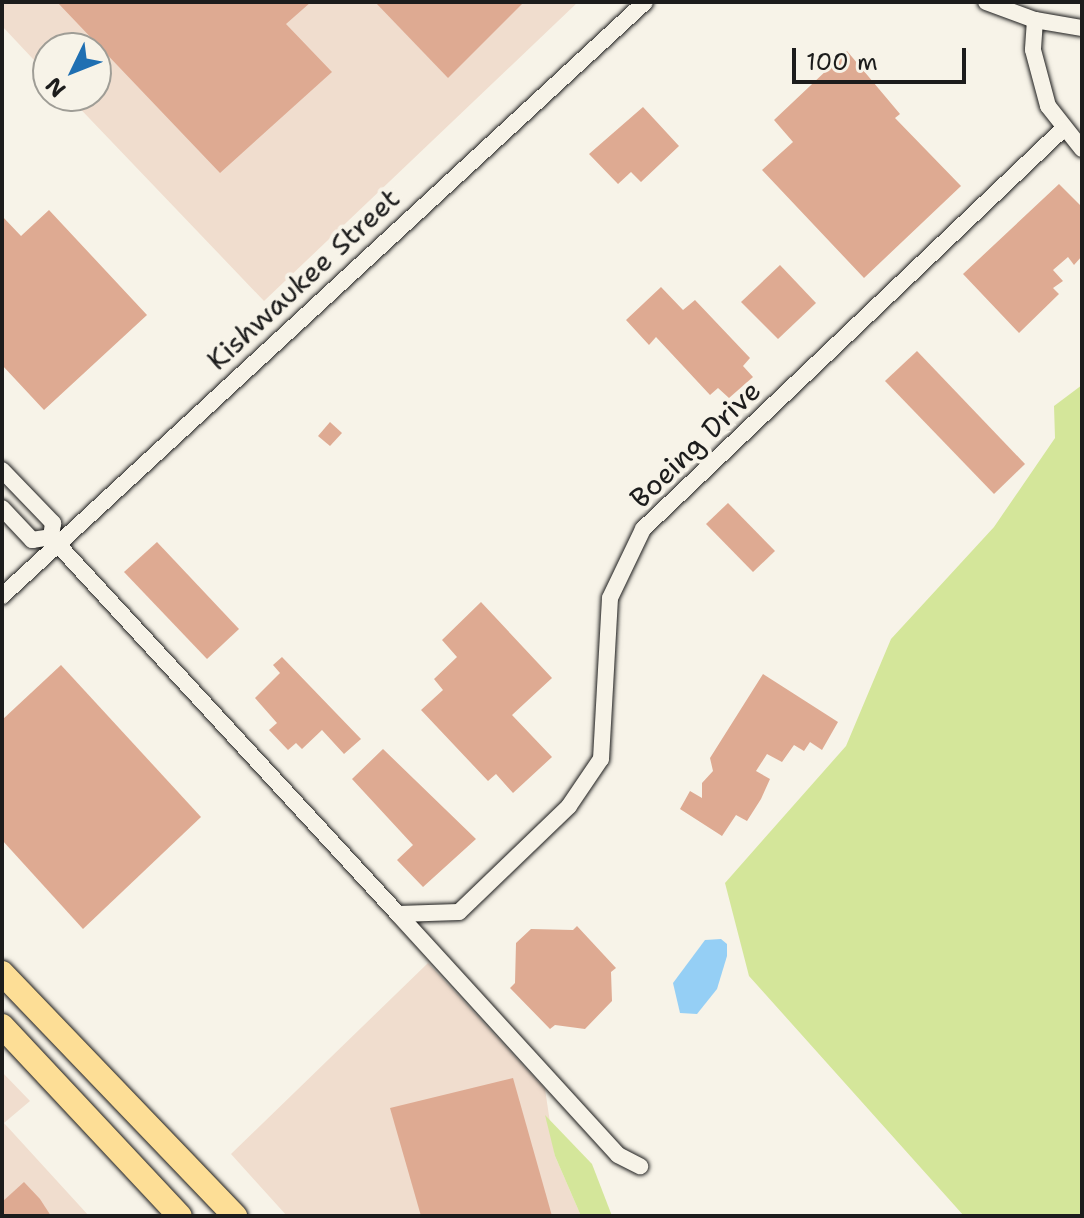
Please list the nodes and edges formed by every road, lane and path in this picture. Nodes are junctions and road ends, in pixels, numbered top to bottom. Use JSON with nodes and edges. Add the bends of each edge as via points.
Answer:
{"nodes":[{"id":1,"x":644,"y":2,"type":"edge"},
{"id":2,"x":986,"y":2,"type":"edge"},
{"id":3,"x":1035,"y":20,"type":"junction"},
{"id":4,"x":1082,"y":28,"type":"edge"},
{"id":5,"x":1063,"y":129,"type":"junction"},
{"id":6,"x":1082,"y":149,"type":"edge"},
{"id":7,"x":2,"y":470,"type":"edge"},
{"id":8,"x":2,"y":508,"type":"edge"},
{"id":9,"x":54,"y":540,"type":"junction"},
{"id":10,"x":2,"y":596,"type":"edge"},
{"id":11,"x":398,"y":914,"type":"junction"},
{"id":12,"x":2,"y":973,"type":"edge"},
{"id":13,"x":2,"y":1026,"type":"edge"},
{"id":14,"x":640,"y":1166,"type":"dead end"},
{"id":15,"x":180,"y":1216,"type":"edge"},
{"id":16,"x":235,"y":1216,"type":"edge"}],
"edges":[{"from":1,"to":9,"type":"street","name":"Kishwaukee Street"},
{"from":2,"to":3,"type":"street"},
{"from":3,"to":4,"type":"street"},
{"from":3,"to":5,"type":"street","via":[[1033,50],[1048,106]]},
{"from":5,"to":6,"type":"street"},
{"from":5,"to":11,"type":"street","name":"Boeing Drive","via":[[643,529],[610,598],[601,759],[569,806],[459,912]]},
{"from":7,"to":9,"type":"street","via":[[53,523]]},
{"from":8,"to":9,"type":"street","via":[[32,540]]},
{"from":9,"to":10,"type":"street","name":"Kishwaukee Street"},
{"from":9,"to":11,"type":"street"},
{"from":11,"to":14,"type":"street","via":[[618,1155]]},
{"from":12,"to":16,"type":"highway"},
{"from":13,"to":15,"type":"highway"}]}
